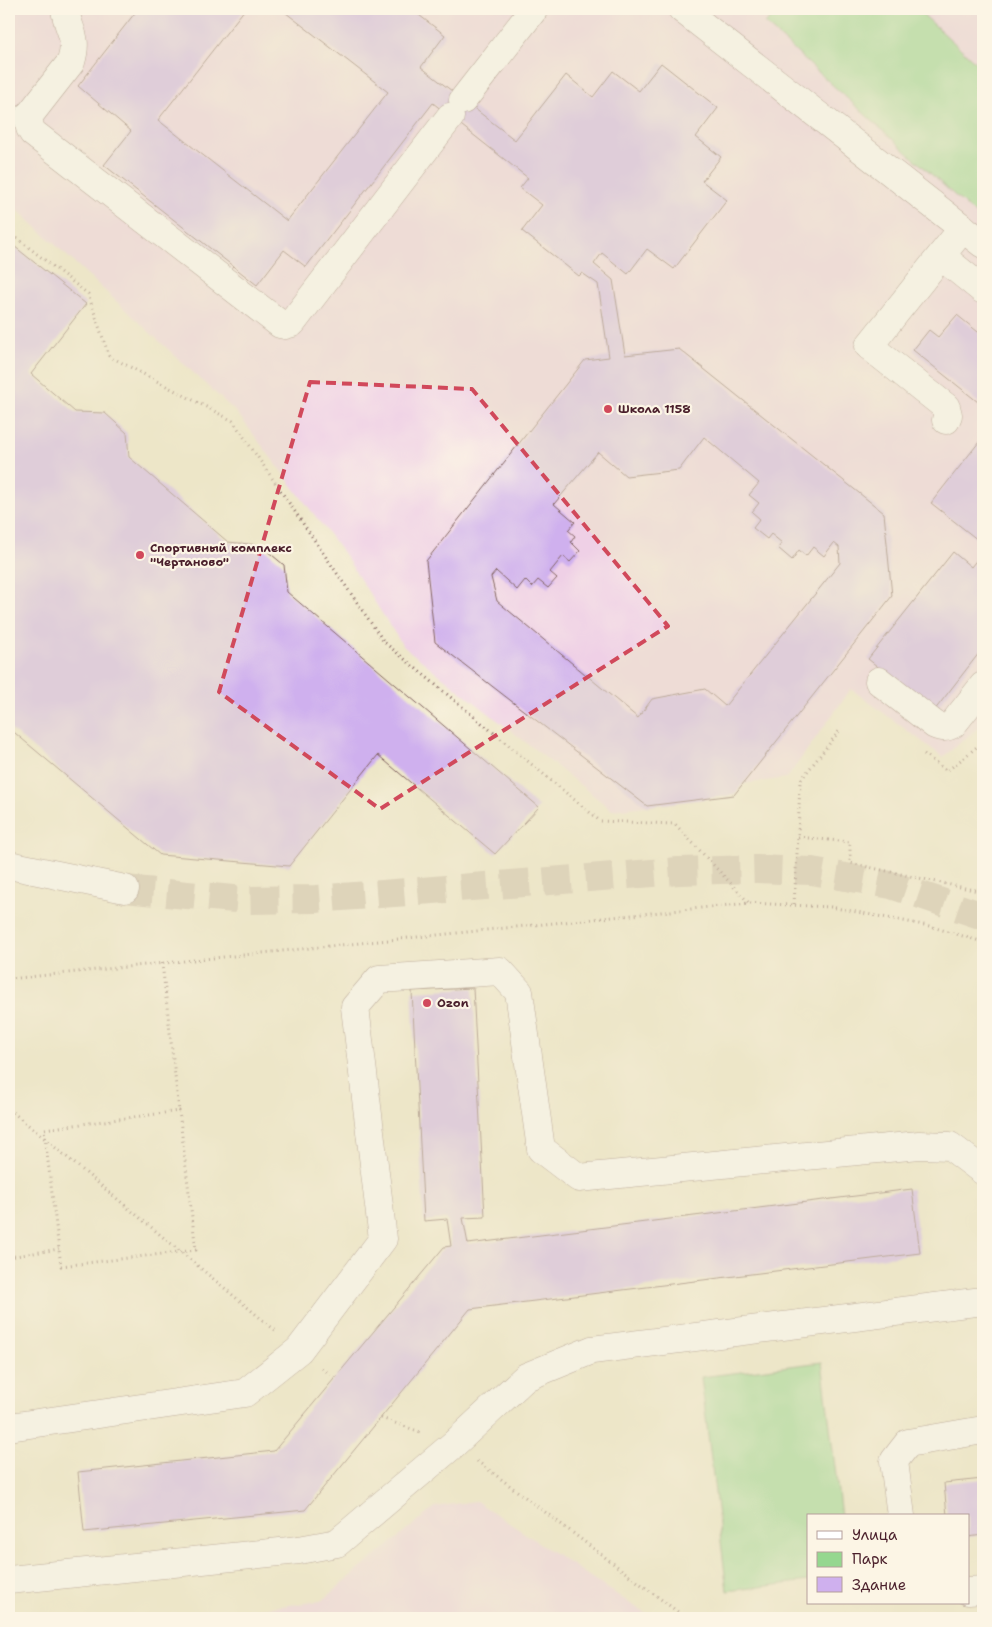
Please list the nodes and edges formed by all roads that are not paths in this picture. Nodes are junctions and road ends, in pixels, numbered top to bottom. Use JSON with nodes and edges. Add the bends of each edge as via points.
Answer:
{"nodes":[{"id":1,"x":66,"y":9,"type":"edge"},
{"id":2,"x":534,"y":9,"type":"edge"},
{"id":3,"x":682,"y":9,"type":"edge"},
{"id":4,"x":973,"y":236,"type":"edge"},
{"id":5,"x":941,"y":256,"type":"junction"},
{"id":6,"x":983,"y":290,"type":"edge"},
{"id":7,"x":946,"y":420,"type":"dead end"},
{"id":8,"x":879,"y":681,"type":"dead end"},
{"id":9,"x":983,"y":686,"type":"edge"},
{"id":10,"x":9,"y":865,"type":"edge"},
{"id":11,"x":125,"y":889,"type":"tunnel mouth"},
{"id":12,"x":983,"y":1171,"type":"edge"},
{"id":13,"x":983,"y":1302,"type":"edge"},
{"id":14,"x":9,"y":1427,"type":"edge"},
{"id":15,"x":983,"y":1430,"type":"edge"},
{"id":16,"x":901,"y":1514,"type":"edge"},
{"id":17,"x":9,"y":1580,"type":"edge"},
{"id":18,"x":983,"y":1590,"type":"edge"},
{"id":19,"x":970,"y":1591,"type":"edge"}],
"edges":[{"from":1,"to":2,"type":"street","via":[[75,40],[71,62],[28,117],[30,128],[285,325],[292,323]]},
{"from":3,"to":4,"type":"street"},
{"from":4,"to":5,"type":"street"},
{"from":5,"to":6,"type":"street"},
{"from":5,"to":7,"type":"street","via":[[869,346],[946,407]]},
{"from":8,"to":9,"type":"street","via":[[941,728],[953,724]]},
{"from":10,"to":11,"type":"street"},
{"from":12,"to":14,"type":"street","via":[[950,1146],[919,1145],[579,1178],[541,1149],[519,992],[500,971],[379,979],[355,1007],[383,1239],[299,1350],[245,1393]]},
{"from":13,"to":17,"type":"street","via":[[592,1350],[526,1377],[454,1444],[337,1542],[299,1550]]},
{"from":15,"to":16,"type":"street","via":[[908,1443],[894,1461]]},
{"from":18,"to":19,"type":"street"}]}
